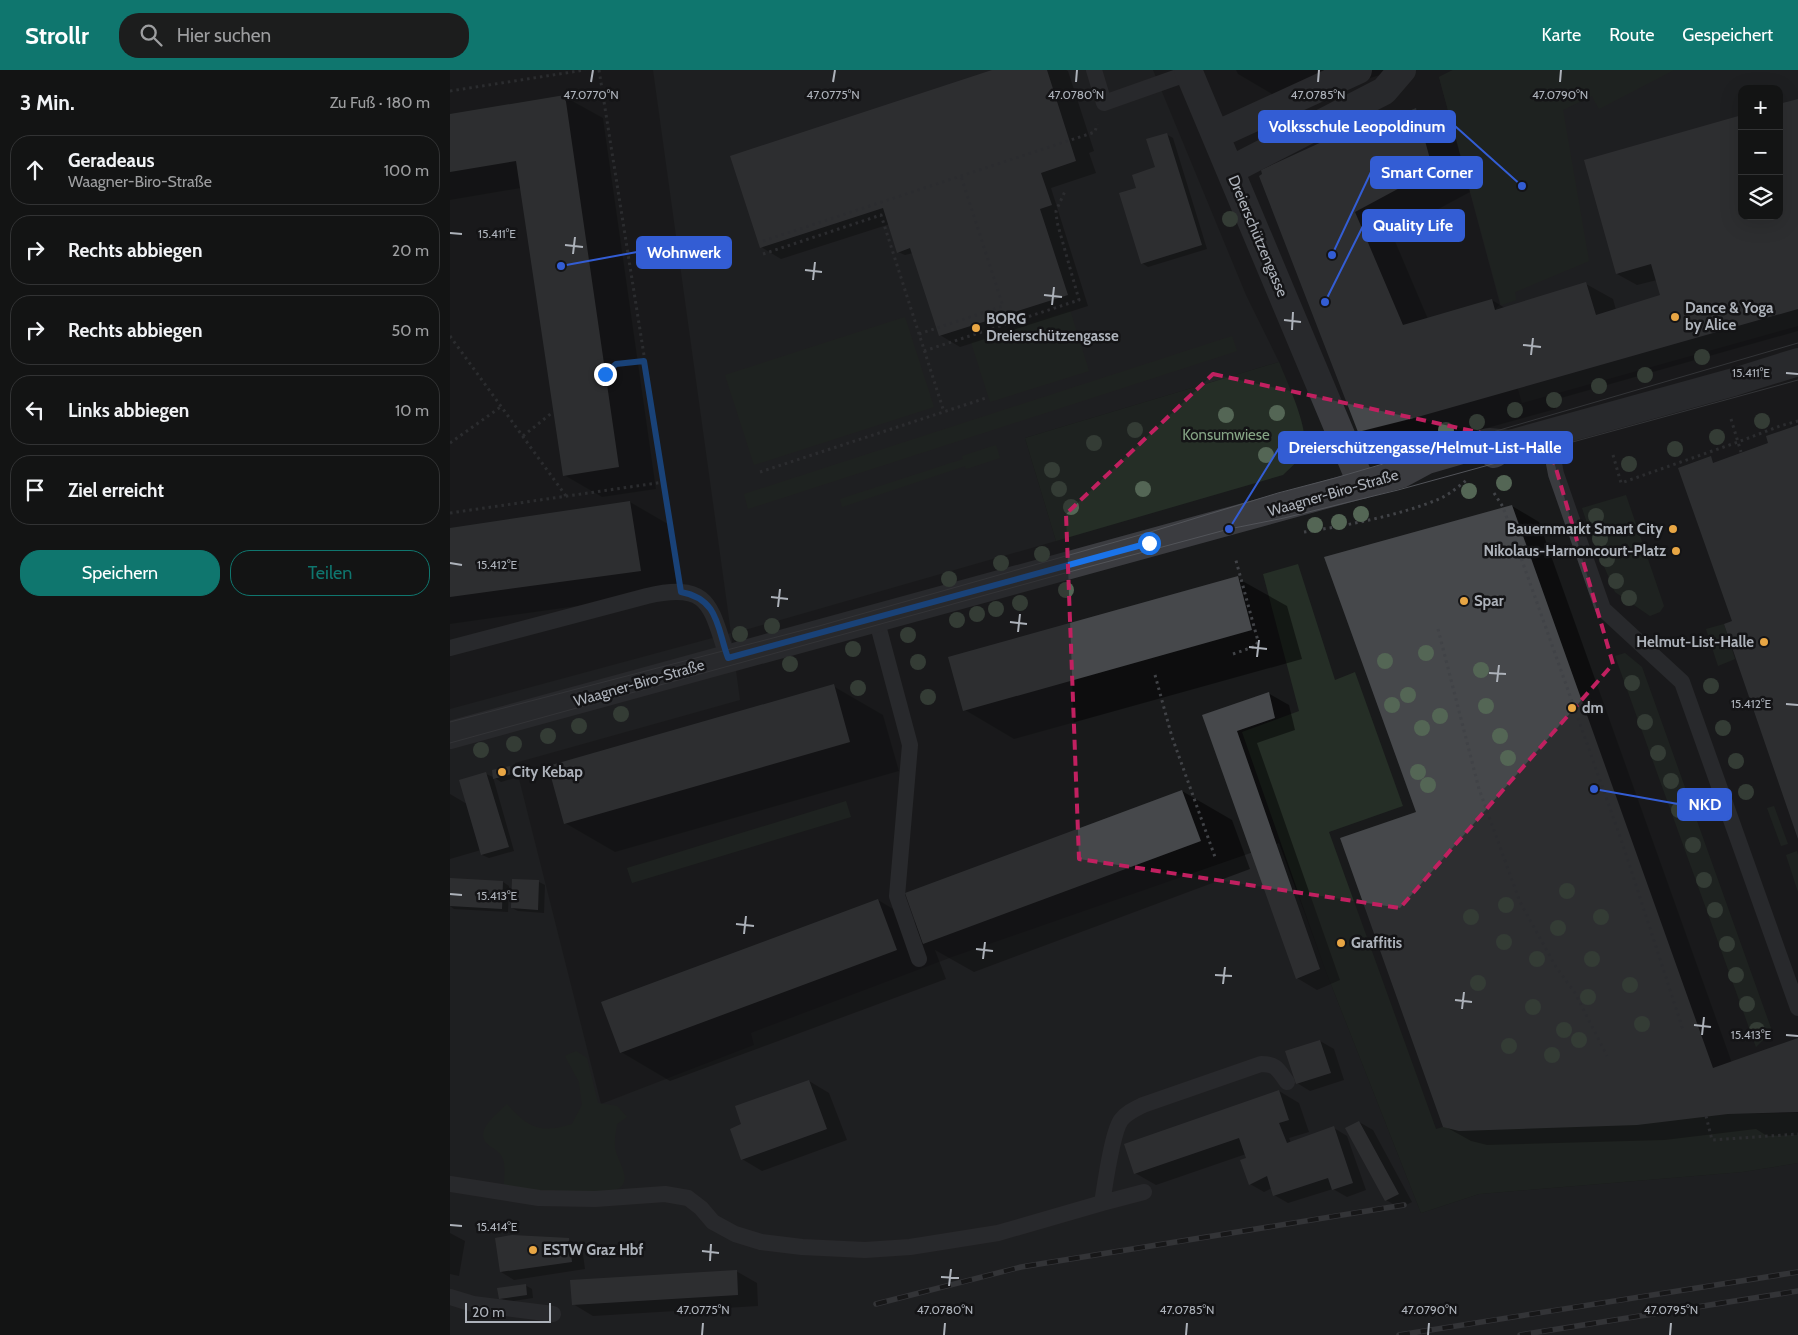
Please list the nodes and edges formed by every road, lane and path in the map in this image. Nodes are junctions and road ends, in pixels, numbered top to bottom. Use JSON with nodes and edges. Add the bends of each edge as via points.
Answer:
{"nodes":[{"id":1,"x":585,"y":70,"type":"edge"},
{"id":2,"x":599,"y":70,"type":"edge"},
{"id":3,"x":1094,"y":70,"type":"edge"},
{"id":4,"x":1358,"y":70,"type":"edge"},
{"id":5,"x":1402,"y":70,"type":"edge"},
{"id":6,"x":1188,"y":71,"type":"edge"},
{"id":7,"x":450,"y":91,"type":"edge"},
{"id":8,"x":1104,"y":103,"type":"junction"},
{"id":9,"x":1216,"y":135,"type":"junction"},
{"id":10,"x":1231,"y":170,"type":"junction"},
{"id":11,"x":961,"y":176,"type":"junction"},
{"id":12,"x":1066,"y":189,"type":"dead end"},
{"id":13,"x":763,"y":241,"type":"dead end"},
{"id":14,"x":763,"y":254,"type":"dead end"},
{"id":15,"x":919,"y":334,"type":"junction"},
{"id":16,"x":450,"y":336,"type":"edge"},
{"id":17,"x":924,"y":350,"type":"junction"},
{"id":18,"x":644,"y":361,"type":"junction"},
{"id":19,"x":1798,"y":362,"type":"edge"},
{"id":20,"x":605,"y":374,"type":"dead end"},
{"id":21,"x":986,"y":398,"type":"dead end"},
{"id":22,"x":502,"y":406,"type":"junction"},
{"id":23,"x":553,"y":412,"type":"dead end"},
{"id":24,"x":944,"y":412,"type":"junction"},
{"id":25,"x":1731,"y":419,"type":"dead end"},
{"id":26,"x":1798,"y":421,"type":"edge"},
{"id":27,"x":1547,"y":433,"type":"junction"},
{"id":28,"x":523,"y":436,"type":"junction"},
{"id":29,"x":1738,"y":442,"type":"junction"},
{"id":30,"x":450,"y":444,"type":"edge"},
{"id":31,"x":1741,"y":452,"type":"dead end"},
{"id":32,"x":1613,"y":455,"type":"dead end"},
{"id":33,"x":760,"y":472,"type":"dead end"},
{"id":34,"x":664,"y":482,"type":"junction"},
{"id":35,"x":1362,"y":485,"type":"junction"},
{"id":36,"x":1494,"y":493,"type":"dead end"},
{"id":37,"x":566,"y":496,"type":"junction"},
{"id":38,"x":450,"y":513,"type":"edge"},
{"id":39,"x":1235,"y":557,"type":"dead end"},
{"id":40,"x":681,"y":592,"type":"junction"},
{"id":41,"x":876,"y":618,"type":"junction"},
{"id":42,"x":1438,"y":629,"type":"dead end"},
{"id":43,"x":450,"y":648,"type":"edge"},
{"id":44,"x":1233,"y":654,"type":"dead end"},
{"id":45,"x":728,"y":658,"type":"junction"},
{"id":46,"x":1155,"y":675,"type":"dead end"},
{"id":47,"x":450,"y":735,"type":"edge"},
{"id":48,"x":1216,"y":856,"type":"dead end"},
{"id":49,"x":920,"y":959,"type":"dead end"},
{"id":50,"x":1798,"y":1008,"type":"edge"},
{"id":51,"x":1683,"y":1030,"type":"dead end"},
{"id":52,"x":1607,"y":1056,"type":"dead end"},
{"id":53,"x":1287,"y":1082,"type":"dead end"},
{"id":54,"x":1706,"y":1116,"type":"dead end"},
{"id":55,"x":1798,"y":1134,"type":"edge"},
{"id":56,"x":450,"y":1184,"type":"edge"},
{"id":57,"x":1144,"y":1192,"type":"dead end"},
{"id":58,"x":1102,"y":1204,"type":"junction"},
{"id":59,"x":450,"y":1297,"type":"edge"},
{"id":60,"x":553,"y":1314,"type":"dead end"}],
"edges":[{"from":1,"to":7,"type":"path"},
{"from":2,"to":18,"type":"path"},
{"from":3,"to":8,"type":"lane"},
{"from":4,"to":9,"type":"street"},
{"from":5,"to":10,"type":"street","via":[[1384,91]]},
{"from":6,"to":8,"type":"lane"},
{"from":6,"to":9,"type":"street","name":"Dreierschützengasse"},
{"from":8,"to":11,"type":"path","via":[[1094,132]]},
{"from":9,"to":10,"type":"street","name":"Dreierschützengasse"},
{"from":10,"to":35,"type":"street","name":"Dreierschützengasse"},
{"from":11,"to":13,"type":"path"},
{"from":11,"to":15,"type":"path","via":[[1003,306]]},
{"from":12,"to":17,"type":"path","via":[[1056,211],[1057,222],[1079,300]]},
{"from":14,"to":15,"type":"path","via":[[880,215]]},
{"from":15,"to":17,"type":"path"},
{"from":16,"to":22,"type":"path"},
{"from":17,"to":24,"type":"path"},
{"from":18,"to":20,"type":"path","via":[[616,364]]},
{"from":18,"to":34,"type":"path"},
{"from":19,"to":27,"type":"street","name":"Waagner-Biro-Straße"},
{"from":21,"to":24,"type":"path"},
{"from":22,"to":28,"type":"path"},
{"from":22,"to":30,"type":"path"},
{"from":23,"to":28,"type":"path"},
{"from":24,"to":33,"type":"path"},
{"from":25,"to":29,"type":"path"},
{"from":26,"to":29,"type":"path"},
{"from":27,"to":35,"type":"street","name":"Waagner-Biro-Straße","via":[[1510,444],[1489,442],[1427,460],[1406,472]]},
{"from":27,"to":50,"type":"lane","via":[[1556,474],[1603,609],[1682,682]]},
{"from":28,"to":37,"type":"path"},
{"from":29,"to":31,"type":"path"},
{"from":29,"to":32,"type":"path","via":[[1621,483]]},
{"from":34,"to":37,"type":"path"},
{"from":34,"to":40,"type":"path"},
{"from":35,"to":41,"type":"street","name":"Waagner-Biro-Straße"},
{"from":36,"to":51,"type":"path","via":[[1503,507],[1623,845]]},
{"from":37,"to":38,"type":"path"},
{"from":39,"to":44,"type":"path","via":[[1258,641],[1256,646]]},
{"from":40,"to":43,"type":"lane","via":[[647,596]]},
{"from":40,"to":45,"type":"lane","via":[[702,599],[711,609]]},
{"from":41,"to":45,"type":"street","name":"Waagner-Biro-Straße"},
{"from":41,"to":49,"type":"lane","via":[[910,745],[897,896]]},
{"from":42,"to":52,"type":"path","via":[[1479,789],[1520,902],[1556,967],[1575,992]]},
{"from":45,"to":47,"type":"street","name":"Waagner-Biro-Straße"},
{"from":46,"to":48,"type":"path","via":[[1172,737]]},
{"from":53,"to":58,"type":"lane","via":[[1277,1067],[1261,1064],[1130,1111],[1120,1120],[1115,1133]]},
{"from":54,"to":55,"type":"path","via":[[1712,1140]]},
{"from":56,"to":58,"type":"lane","via":[[548,1198],[594,1199],[665,1194],[688,1198],[713,1222],[735,1234],[761,1242],[865,1250],[910,1247],[998,1233]]},
{"from":57,"to":58,"type":"lane"},
{"from":59,"to":60,"type":"lane","via":[[473,1304]]}]}
